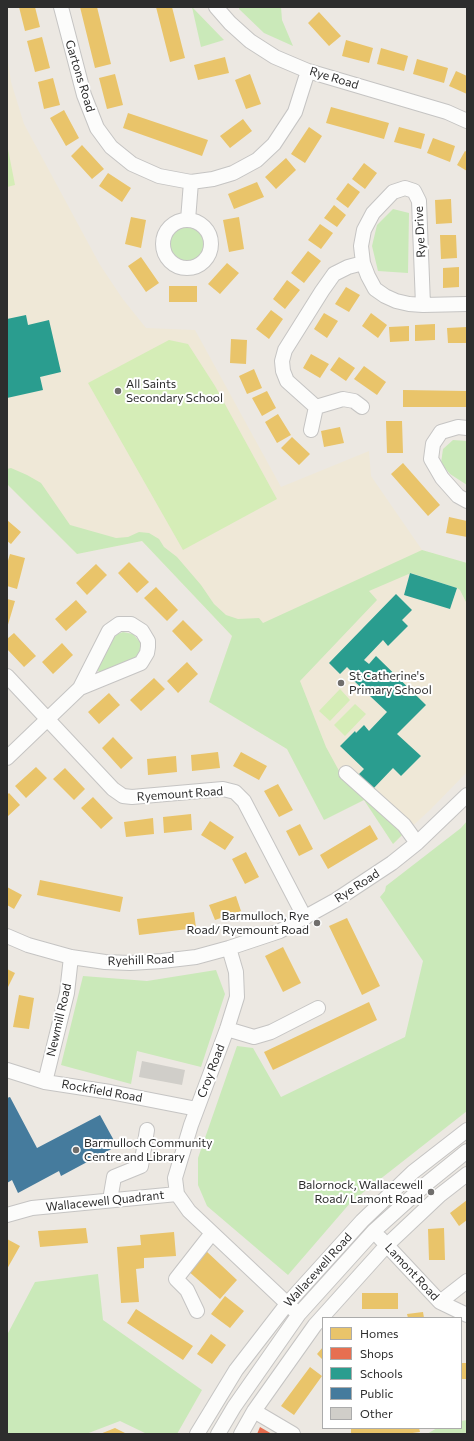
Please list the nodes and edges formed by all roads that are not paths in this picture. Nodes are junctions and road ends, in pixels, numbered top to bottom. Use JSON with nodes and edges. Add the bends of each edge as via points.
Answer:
{"nodes":[{"id":1,"x":61,"y":7,"type":"edge"},
{"id":2,"x":216,"y":7,"type":"edge"},
{"id":3,"x":308,"y":71,"type":"junction"},
{"id":4,"x":467,"y":121,"type":"edge"},
{"id":5,"x":190,"y":182,"type":"junction"},
{"id":6,"x":188,"y":220,"type":"dead end"},
{"id":7,"x":363,"y":263,"type":"junction"},
{"id":8,"x":467,"y":304,"type":"edge"},
{"id":9,"x":423,"y":305,"type":"junction"},
{"id":10,"x":316,"y":406,"type":"junction"},
{"id":11,"x":362,"y":407,"type":"dead end"},
{"id":12,"x":467,"y":428,"type":"edge"},
{"id":13,"x":311,"y":430,"type":"dead end"},
{"id":14,"x":467,"y":501,"type":"edge"},
{"id":15,"x":7,"y":676,"type":"edge"},
{"id":16,"x":80,"y":688,"type":"junction"},
{"id":17,"x":48,"y":719,"type":"junction"},
{"id":18,"x":7,"y":758,"type":"edge"},
{"id":19,"x":346,"y":773,"type":"dead end"},
{"id":20,"x":467,"y":795,"type":"edge"},
{"id":21,"x":417,"y":843,"type":"junction"},
{"id":22,"x":305,"y":918,"type":"junction"},
{"id":23,"x":7,"y":936,"type":"edge"},
{"id":24,"x":229,"y":948,"type":"junction"},
{"id":25,"x":71,"y":957,"type":"junction"},
{"id":26,"x":318,"y":1008,"type":"dead end"},
{"id":27,"x":227,"y":1029,"type":"junction"},
{"id":28,"x":7,"y":1070,"type":"edge"},
{"id":29,"x":45,"y":1082,"type":"junction"},
{"id":30,"x":197,"y":1109,"type":"junction"},
{"id":31,"x":147,"y":1130,"type":"dead end"},
{"id":32,"x":467,"y":1130,"type":"edge"},
{"id":33,"x":467,"y":1151,"type":"edge"},
{"id":34,"x":467,"y":1174,"type":"edge"},
{"id":35,"x":176,"y":1194,"type":"junction"},
{"id":36,"x":110,"y":1200,"type":"junction"},
{"id":37,"x":7,"y":1215,"type":"edge"},
{"id":38,"x":362,"y":1221,"type":"junction"},
{"id":39,"x":374,"y":1231,"type":"junction"},
{"id":40,"x":212,"y":1233,"type":"junction"},
{"id":41,"x":387,"y":1244,"type":"junction"},
{"id":42,"x":467,"y":1281,"type":"edge"},
{"id":43,"x":440,"y":1302,"type":"junction"},
{"id":44,"x":287,"y":1304,"type":"junction"},
{"id":45,"x":197,"y":1311,"type":"dead end"},
{"id":46,"x":299,"y":1314,"type":"junction"},
{"id":47,"x":467,"y":1315,"type":"edge"},
{"id":48,"x":322,"y":1317,"type":"edge"},
{"id":49,"x":322,"y":1317,"type":"edge"},
{"id":50,"x":254,"y":1411,"type":"junction"},
{"id":51,"x":197,"y":1434,"type":"edge"},
{"id":52,"x":218,"y":1434,"type":"edge"},
{"id":53,"x":241,"y":1434,"type":"edge"},
{"id":54,"x":293,"y":1434,"type":"edge"}],
"edges":[{"from":1,"to":5,"type":"street","name":"Gartons Road","via":[[84,95],[97,128],[112,147],[132,164],[159,176]]},
{"from":2,"to":3,"type":"street","name":"Rye Road","via":[[250,41],[275,57]]},
{"from":3,"to":4,"type":"street","name":"Rye Road","via":[[448,112]]},
{"from":3,"to":5,"type":"street","name":"Gartons Road","via":[[295,112],[274,144],[257,160],[233,173]]},
{"from":5,"to":6,"type":"street"},
{"from":7,"to":9,"type":"street","name":"Rye Drive","via":[[375,289],[385,296],[409,304]]},
{"from":7,"to":9,"type":"street","name":"Rye Drive","via":[[361,246],[364,230],[373,213],[393,192],[405,188],[414,191],[419,201]]},
{"from":7,"to":10,"type":"street","via":[[334,274],[285,350],[282,361],[287,381]]},
{"from":8,"to":9,"type":"street","name":"Rye Drive"},
{"from":10,"to":11,"type":"street","via":[[342,399],[354,401]]},
{"from":10,"to":13,"type":"street"},
{"from":12,"to":14,"type":"street","via":[[458,427],[441,432],[433,444],[431,459],[442,478],[458,496]]},
{"from":15,"to":17,"type":"street","name":"Ryemount Road"},
{"from":16,"to":16,"type":"street","via":[[140,663],[148,647],[142,630],[131,624],[120,624],[109,631]]},
{"from":16,"to":17,"type":"street"},
{"from":17,"to":18,"type":"street"},
{"from":17,"to":22,"type":"street","name":"Ryemount Road","via":[[113,789],[123,796],[222,789],[236,792],[244,801]]},
{"from":19,"to":21,"type":"street","via":[[404,825]]},
{"from":20,"to":21,"type":"street","name":"Rye Road"},
{"from":21,"to":22,"type":"street","name":"Rye Road","via":[[367,880]]},
{"from":22,"to":24,"type":"street","name":"Rye Road","via":[[280,931]]},
{"from":23,"to":25,"type":"street","name":"Ryehill Road","via":[[28,945]]},
{"from":24,"to":25,"type":"street","name":"Ryehill Road","via":[[196,957],[130,963]]},
{"from":24,"to":27,"type":"street","name":"Croy Road","via":[[236,972],[237,997]]},
{"from":25,"to":29,"type":"street","name":"Newmill Road","via":[[67,993]]},
{"from":26,"to":27,"type":"street","via":[[271,1032],[254,1037]]},
{"from":27,"to":30,"type":"street","name":"Croy Road"},
{"from":28,"to":29,"type":"street","name":"Rockfield Road"},
{"from":29,"to":30,"type":"street","name":"Rockfield Road"},
{"from":30,"to":35,"type":"street","name":"Croy Road","via":[[175,1178]]},
{"from":31,"to":36,"type":"street","via":[[141,1166],[114,1177]]},
{"from":32,"to":38,"type":"street","name":"Wallacewell Road","via":[[413,1172]]},
{"from":33,"to":39,"type":"street","name":"Wallacewell Road"},
{"from":34,"to":41,"type":"street"},
{"from":35,"to":36,"type":"street","name":"Wallacewell Quadrant"},
{"from":35,"to":40,"type":"street","name":"Wallacewell Quadrant"},
{"from":36,"to":37,"type":"street","name":"Wallacewell Quadrant","via":[[32,1208]]},
{"from":38,"to":39,"type":"street","name":"Lamont Road"},
{"from":38,"to":44,"type":"street","name":"Wallacewell Road"},
{"from":39,"to":41,"type":"street","name":"Lamont Road"},
{"from":39,"to":46,"type":"street","name":"Wallacewell Road"},
{"from":40,"to":44,"type":"street","name":"Wallacewell Quadrant"},
{"from":40,"to":45,"type":"street","via":[[170,1280],[187,1290]]},
{"from":41,"to":43,"type":"street","name":"Lamont Road"},
{"from":41,"to":49,"type":"street"},
{"from":42,"to":43,"type":"street"},
{"from":43,"to":47,"type":"street","name":"Lamont Road"},
{"from":44,"to":46,"type":"street","name":"Wallacewell Quadrant"},
{"from":44,"to":51,"type":"street","name":"Wallacewell Road","via":[[236,1370]]},
{"from":46,"to":52,"type":"street","name":"Wallacewell Road"},
{"from":48,"to":50,"type":"street"},
{"from":50,"to":53,"type":"street"},
{"from":50,"to":54,"type":"street"}]}
